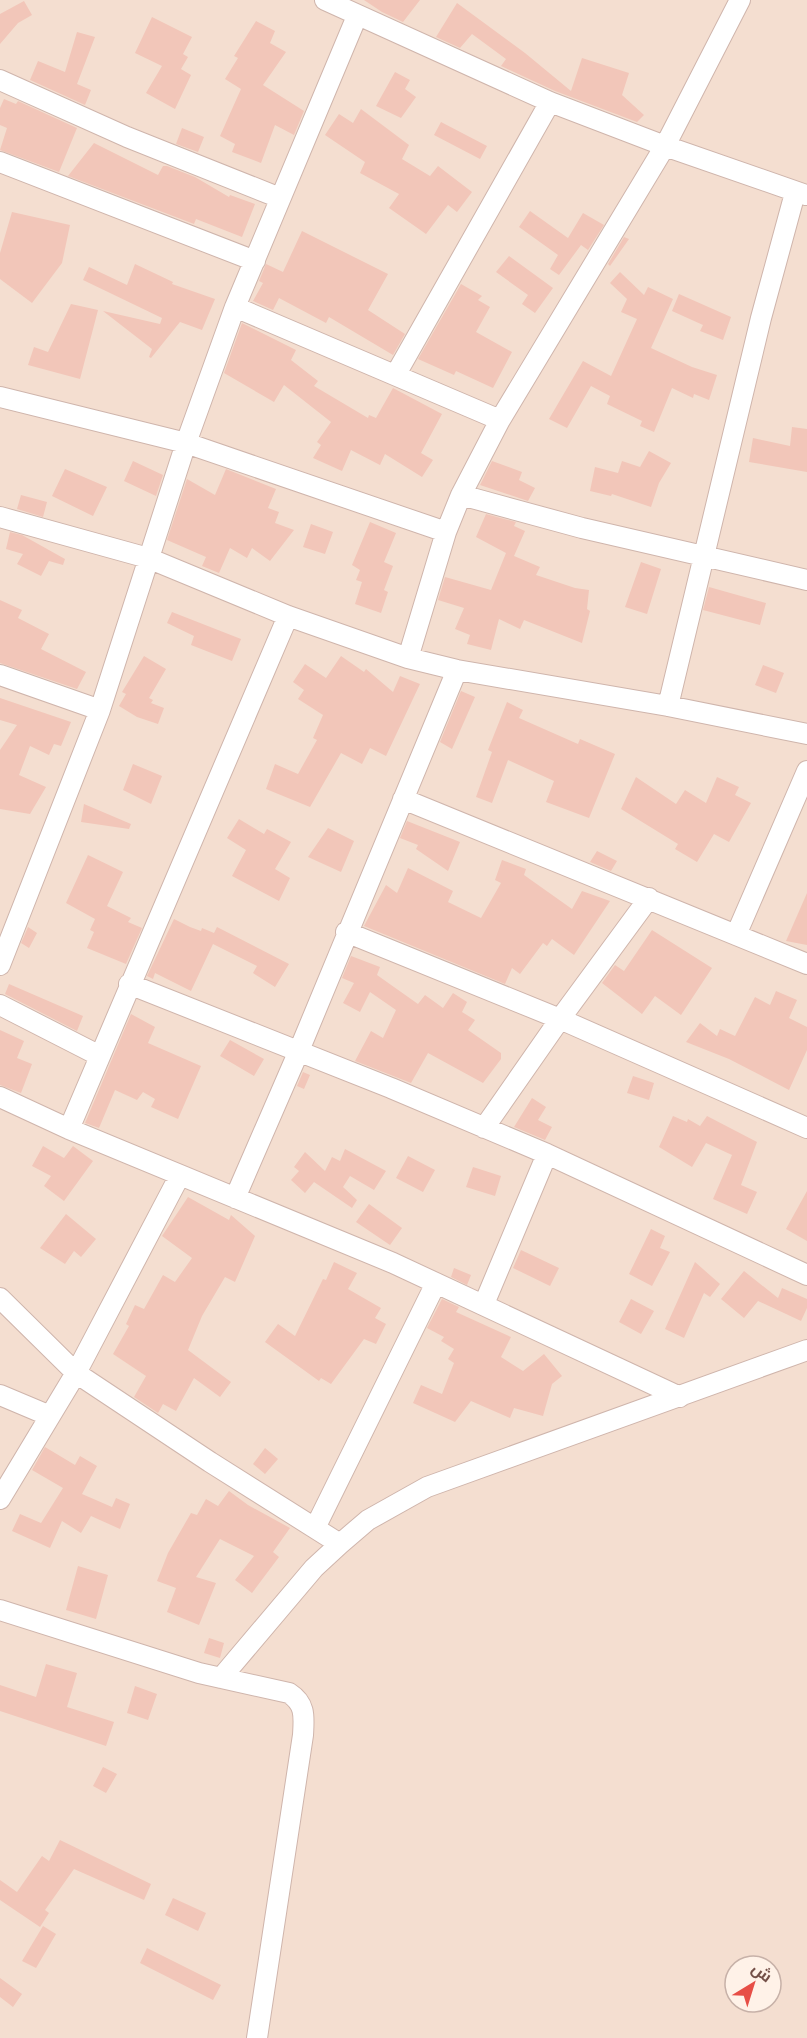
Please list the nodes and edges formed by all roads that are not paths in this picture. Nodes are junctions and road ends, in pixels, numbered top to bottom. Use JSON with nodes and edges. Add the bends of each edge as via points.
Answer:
{"nodes":[{"id":1,"x":325,"y":0,"type":"edge"},
{"id":2,"x":740,"y":0,"type":"edge"},
{"id":3,"x":357,"y":16,"type":"junction"},
{"id":4,"x":0,"y":80,"type":"edge"},
{"id":5,"x":550,"y":102,"type":"junction"},
{"id":6,"x":665,"y":146,"type":"junction"},
{"id":7,"x":0,"y":162,"type":"edge"},
{"id":8,"x":801,"y":194,"type":"edge"},
{"id":9,"x":280,"y":198,"type":"junction"},
{"id":10,"x":255,"y":261,"type":"junction"},
{"id":11,"x":236,"y":307,"type":"junction"},
{"id":12,"x":396,"y":374,"type":"junction"},
{"id":13,"x":0,"y":396,"type":"edge"},
{"id":14,"x":500,"y":420,"type":"junction"},
{"id":15,"x":186,"y":443,"type":"junction"},
{"id":16,"x":461,"y":495,"type":"junction"},
{"id":17,"x":0,"y":517,"type":"edge"},
{"id":18,"x":446,"y":532,"type":"junction"},
{"id":19,"x":703,"y":555,"type":"junction"},
{"id":20,"x":148,"y":558,"type":"junction"},
{"id":21,"x":807,"y":580,"type":"edge"},
{"id":22,"x":288,"y":616,"type":"junction"},
{"id":23,"x":408,"y":658,"type":"junction"},
{"id":24,"x":457,"y":670,"type":"junction"},
{"id":25,"x":0,"y":675,"type":"edge"},
{"id":26,"x":668,"y":706,"type":"junction"},
{"id":27,"x":100,"y":710,"type":"junction"},
{"id":28,"x":807,"y":734,"type":"edge"},
{"id":29,"x":807,"y":771,"type":"edge"},
{"id":30,"x":404,"y":799,"type":"junction"},
{"id":31,"x":649,"y":898,"type":"junction"},
{"id":32,"x":346,"y":932,"type":"junction"},
{"id":33,"x":736,"y":935,"type":"junction"},
{"id":34,"x":807,"y":964,"type":"edge"},
{"id":35,"x":0,"y":965,"type":"edge"},
{"id":36,"x":129,"y":984,"type":"junction"},
{"id":37,"x":0,"y":1005,"type":"edge"},
{"id":38,"x":560,"y":1019,"type":"junction"},
{"id":39,"x":298,"y":1053,"type":"junction"},
{"id":40,"x":100,"y":1056,"type":"junction"},
{"id":41,"x":0,"y":1097,"type":"edge"},
{"id":42,"x":484,"y":1128,"type":"junction"},
{"id":43,"x":807,"y":1128,"type":"edge"},
{"id":44,"x":69,"y":1130,"type":"junction"},
{"id":45,"x":547,"y":1154,"type":"junction"},
{"id":46,"x":180,"y":1175,"type":"junction"},
{"id":47,"x":235,"y":1198,"type":"junction"},
{"id":48,"x":807,"y":1275,"type":"edge"},
{"id":49,"x":436,"y":1282,"type":"junction"},
{"id":50,"x":0,"y":1298,"type":"edge"},
{"id":51,"x":484,"y":1304,"type":"junction"},
{"id":52,"x":807,"y":1350,"type":"edge"},
{"id":53,"x":76,"y":1373,"type":"junction"},
{"id":54,"x":0,"y":1395,"type":"edge"},
{"id":55,"x":680,"y":1397,"type":"junction"},
{"id":56,"x":50,"y":1416,"type":"junction"},
{"id":57,"x":0,"y":1499,"type":"edge"},
{"id":58,"x":315,"y":1528,"type":"junction"},
{"id":59,"x":340,"y":1544,"type":"junction"},
{"id":60,"x":0,"y":1610,"type":"edge"},
{"id":61,"x":221,"y":1678,"type":"junction"},
{"id":62,"x":257,"y":2038,"type":"edge"}],
"edges":[{"from":1,"to":3,"type":"street"},
{"from":2,"to":6,"type":"street"},
{"from":3,"to":5,"type":"street"},
{"from":3,"to":9,"type":"street"},
{"from":4,"to":9,"type":"street"},
{"from":5,"to":6,"type":"street"},
{"from":5,"to":12,"type":"street"},
{"from":6,"to":8,"type":"street"},
{"from":6,"to":14,"type":"street"},
{"from":7,"to":10,"type":"street"},
{"from":8,"to":19,"type":"street","via":[[761,318]]},
{"from":9,"to":10,"type":"street"},
{"from":10,"to":11,"type":"street"},
{"from":11,"to":12,"type":"street"},
{"from":11,"to":15,"type":"street"},
{"from":12,"to":14,"type":"street"},
{"from":13,"to":15,"type":"street"},
{"from":14,"to":16,"type":"street"},
{"from":15,"to":18,"type":"street"},
{"from":15,"to":20,"type":"street"},
{"from":16,"to":18,"type":"street"},
{"from":16,"to":19,"type":"street"},
{"from":17,"to":20,"type":"street"},
{"from":18,"to":23,"type":"street"},
{"from":19,"to":21,"type":"street"},
{"from":19,"to":26,"type":"street"},
{"from":20,"to":22,"type":"street"},
{"from":20,"to":27,"type":"street"},
{"from":22,"to":23,"type":"street"},
{"from":22,"to":36,"type":"street"},
{"from":23,"to":24,"type":"street"},
{"from":24,"to":26,"type":"street"},
{"from":24,"to":30,"type":"street"},
{"from":25,"to":27,"type":"street"},
{"from":26,"to":28,"type":"street"},
{"from":27,"to":35,"type":"street"},
{"from":29,"to":33,"type":"street"},
{"from":30,"to":31,"type":"street"},
{"from":30,"to":32,"type":"street"},
{"from":31,"to":33,"type":"street"},
{"from":31,"to":38,"type":"street"},
{"from":32,"to":38,"type":"street"},
{"from":32,"to":39,"type":"street"},
{"from":33,"to":34,"type":"street"},
{"from":36,"to":39,"type":"street"},
{"from":36,"to":40,"type":"street"},
{"from":37,"to":40,"type":"street"},
{"from":38,"to":42,"type":"street"},
{"from":38,"to":43,"type":"street"},
{"from":39,"to":42,"type":"street"},
{"from":39,"to":47,"type":"street"},
{"from":40,"to":44,"type":"street"},
{"from":41,"to":44,"type":"street"},
{"from":42,"to":45,"type":"street"},
{"from":44,"to":46,"type":"street"},
{"from":45,"to":48,"type":"street"},
{"from":45,"to":51,"type":"street"},
{"from":46,"to":47,"type":"street"},
{"from":46,"to":53,"type":"street"},
{"from":47,"to":49,"type":"street"},
{"from":49,"to":51,"type":"street"},
{"from":49,"to":58,"type":"street"},
{"from":50,"to":53,"type":"street"},
{"from":51,"to":55,"type":"street"},
{"from":52,"to":55,"type":"street"},
{"from":53,"to":56,"type":"street"},
{"from":53,"to":58,"type":"street"},
{"from":54,"to":56,"type":"street"},
{"from":55,"to":59,"type":"street","via":[[427,1486],[368,1520]]},
{"from":56,"to":57,"type":"street"},
{"from":58,"to":59,"type":"street"},
{"from":59,"to":61,"type":"street","via":[[314,1568]]},
{"from":60,"to":61,"type":"street"},
{"from":61,"to":62,"type":"street","via":[[289,1693],[304,1709]]}]}
